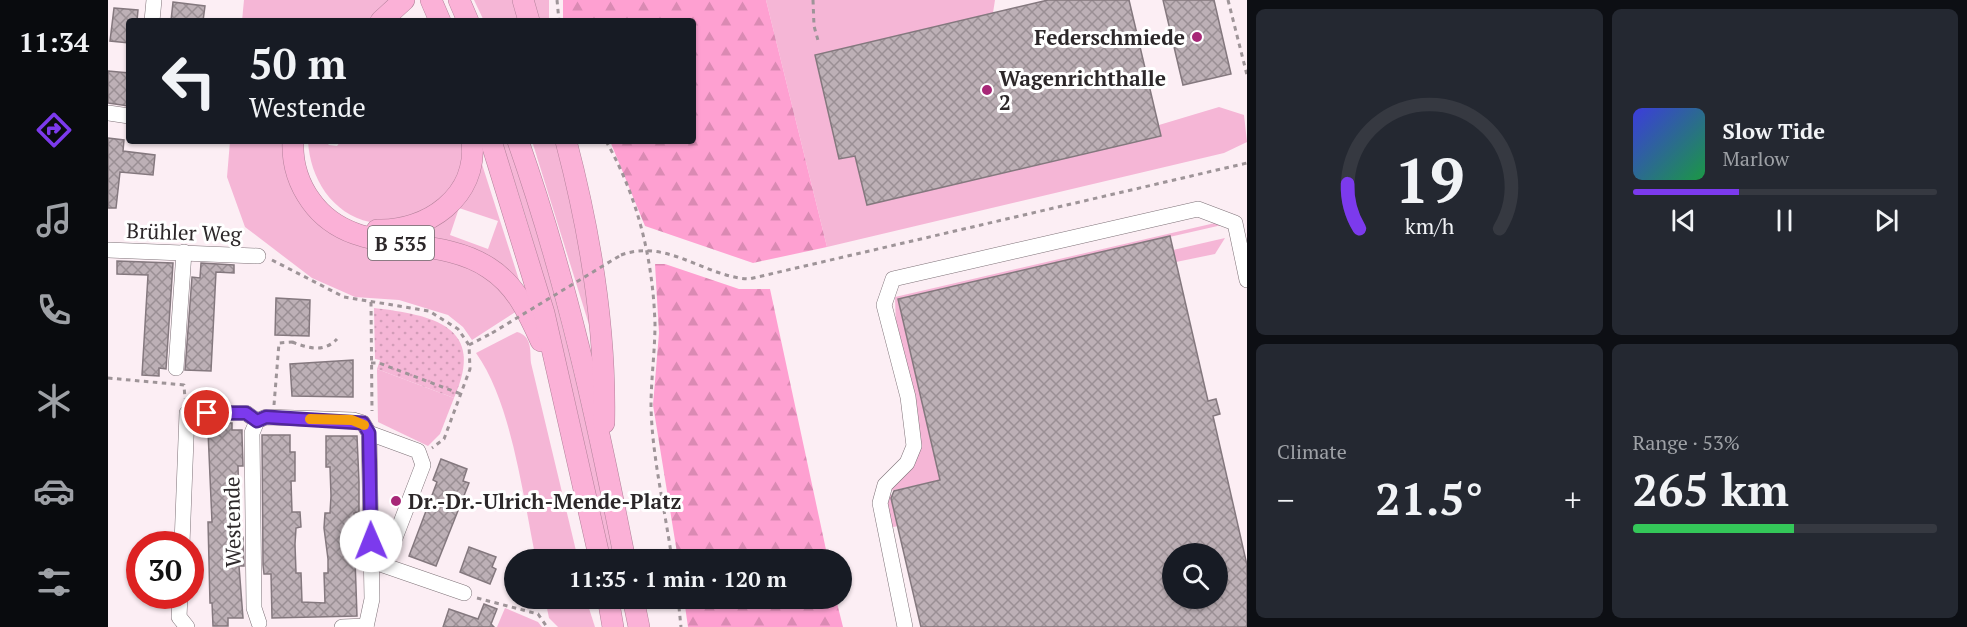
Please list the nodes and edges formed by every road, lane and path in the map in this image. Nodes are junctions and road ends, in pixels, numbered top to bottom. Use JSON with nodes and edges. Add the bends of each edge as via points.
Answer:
{"nodes":[{"id":1,"x":154,"y":0,"type":"edge"},
{"id":2,"x":431,"y":0,"type":"edge"},
{"id":3,"x":459,"y":0,"type":"edge"},
{"id":4,"x":523,"y":0,"type":"edge"},
{"id":5,"x":557,"y":0,"type":"edge"},
{"id":6,"x":813,"y":0,"type":"edge"},
{"id":7,"x":1228,"y":0,"type":"edge"},
{"id":8,"x":405,"y":6,"type":"edge"},
{"id":9,"x":152,"y":18,"type":"edge"},
{"id":10,"x":386,"y":18,"type":"edge"},
{"id":11,"x":439,"y":18,"type":"edge"},
{"id":12,"x":467,"y":18,"type":"edge"},
{"id":13,"x":528,"y":18,"type":"edge"},
{"id":14,"x":559,"y":18,"type":"edge"},
{"id":15,"x":819,"y":44,"type":"dead end"},
{"id":16,"x":1247,"y":75,"type":"edge"},
{"id":17,"x":108,"y":113,"type":"edge"},
{"id":18,"x":126,"y":116,"type":"edge"},
{"id":19,"x":293,"y":144,"type":"edge"},
{"id":20,"x":303,"y":144,"type":"edge"},
{"id":21,"x":472,"y":144,"type":"edge"},
{"id":22,"x":492,"y":144,"type":"edge"},
{"id":23,"x":519,"y":144,"type":"edge"},
{"id":24,"x":567,"y":144,"type":"edge"},
{"id":25,"x":607,"y":144,"type":"edge"},
{"id":26,"x":1247,"y":163,"type":"edge"},
{"id":27,"x":108,"y":250,"type":"edge"},
{"id":28,"x":647,"y":251,"type":"junction"},
{"id":29,"x":184,"y":252,"type":"junction"},
{"id":30,"x":258,"y":256,"type":"joint"},
{"id":31,"x":1247,"y":280,"type":"edge"},
{"id":32,"x":370,"y":302,"type":"junction"},
{"id":33,"x":292,"y":336,"type":"dead end"},
{"id":34,"x":337,"y":339,"type":"dead end"},
{"id":35,"x":292,"y":342,"type":"junction"},
{"id":36,"x":469,"y":345,"type":"junction"},
{"id":37,"x":371,"y":363,"type":"junction"},
{"id":38,"x":176,"y":368,"type":"dead end"},
{"id":39,"x":108,"y":378,"type":"edge"},
{"id":40,"x":461,"y":394,"type":"junction"},
{"id":41,"x":564,"y":394,"type":"junction"},
{"id":42,"x":187,"y":413,"type":"junction"},
{"id":43,"x":274,"y":417,"type":"junction"},
{"id":44,"x":257,"y":421,"type":"junction"},
{"id":45,"x":366,"y":428,"type":"junction"},
{"id":46,"x":603,"y":451,"type":"junction"},
{"id":47,"x":421,"y":456,"type":"junction"},
{"id":48,"x":182,"y":531,"type":"edge"},
{"id":49,"x":598,"y":549,"type":"edge"},
{"id":50,"x":623,"y":549,"type":"edge"},
{"id":51,"x":670,"y":549,"type":"edge"},
{"id":52,"x":378,"y":564,"type":"junction"},
{"id":53,"x":464,"y":593,"type":"joint"},
{"id":54,"x":179,"y":609,"type":"edge"},
{"id":55,"x":610,"y":609,"type":"edge"},
{"id":56,"x":635,"y":609,"type":"edge"},
{"id":57,"x":679,"y":609,"type":"edge"},
{"id":58,"x":185,"y":626,"type":"edge"},
{"id":59,"x":259,"y":626,"type":"edge"},
{"id":60,"x":342,"y":627,"type":"edge"},
{"id":61,"x":366,"y":627,"type":"edge"},
{"id":62,"x":547,"y":627,"type":"edge"},
{"id":63,"x":613,"y":627,"type":"edge"},
{"id":64,"x":639,"y":627,"type":"edge"},
{"id":65,"x":681,"y":627,"type":"edge"},
{"id":66,"x":905,"y":627,"type":"edge"}],
"edges":[{"from":1,"to":9,"type":"street"},
{"from":2,"to":11,"type":"highway"},
{"from":3,"to":12,"type":"highway"},
{"from":4,"to":13,"type":"highway"},
{"from":5,"to":14,"type":"path"},
{"from":6,"to":15,"type":"path"},
{"from":7,"to":16,"type":"path"},
{"from":8,"to":10,"type":"highway"},
{"from":17,"to":18,"type":"street"},
{"from":19,"to":41,"type":"highway","number":"B 535","via":[[301,184],[333,224],[367,238],[455,252],[489,268],[511,286],[524,305]]},
{"from":20,"to":21,"type":"highway","number":"B 535","via":[[306,172],[330,207],[360,227],[397,231],[427,221],[453,201],[470,167]]},
{"from":22,"to":41,"type":"highway","number":"B 535","via":[[530,261]]},
{"from":23,"to":46,"type":"highway","via":[[567,300]]},
{"from":24,"to":46,"type":"highway","via":[[585,219],[596,295],[605,392]]},
{"from":25,"to":28,"type":"path","via":[[630,191]]},
{"from":26,"to":28,"type":"path","via":[[749,279],[736,278],[666,252]]},
{"from":27,"to":29,"type":"street","name":"Brühler Weg"},
{"from":28,"to":36,"type":"path","bridge":true,"via":[[621,255]]},
{"from":28,"to":51,"type":"path","via":[[655,326],[651,407]]},
{"from":29,"to":30,"type":"street","name":"Brühler Weg"},
{"from":29,"to":38,"type":"street"},
{"from":30,"to":32,"type":"path","via":[[282,264],[344,297]]},
{"from":31,"to":66,"type":"street","via":[[1235,223],[1198,209],[892,279],[884,305],[908,397],[914,446],[907,463],[885,485],[880,503]]},
{"from":32,"to":36,"type":"path","via":[[429,311],[458,329]]},
{"from":32,"to":37,"type":"path"},
{"from":33,"to":35,"type":"path"},
{"from":34,"to":35,"type":"path","via":[[317,349]]},
{"from":35,"to":43,"type":"path","via":[[279,343]]},
{"from":36,"to":40,"type":"path","via":[[470,369]]},
{"from":37,"to":40,"type":"path"},
{"from":37,"to":45,"type":"path","via":[[373,413]]},
{"from":39,"to":42,"type":"path","via":[[184,386]]},
{"from":40,"to":47,"type":"path","via":[[444,439]]},
{"from":41,"to":49,"type":"highway","number":"B 535"},
{"from":42,"to":44,"type":"street","via":[[246,413]]},
{"from":42,"to":48,"type":"street"},
{"from":43,"to":44,"type":"street"},
{"from":43,"to":45,"type":"street"},
{"from":44,"to":59,"type":"street","name":"Westende","via":[[252,433],[253,573],[254,609]]},
{"from":45,"to":47,"type":"street","via":[[418,451]]},
{"from":45,"to":52,"type":"street"},
{"from":46,"to":50,"type":"highway"},
{"from":47,"to":52,"type":"street","via":[[423,465]]},
{"from":52,"to":53,"type":"street"},
{"from":52,"to":61,"type":"street"},
{"from":53,"to":62,"type":"path","via":[[538,614]]},
{"from":54,"to":58,"type":"street"},
{"from":55,"to":63,"type":"highway"},
{"from":56,"to":64,"type":"highway"},
{"from":57,"to":65,"type":"path"},
{"from":60,"to":61,"type":"street"}]}
